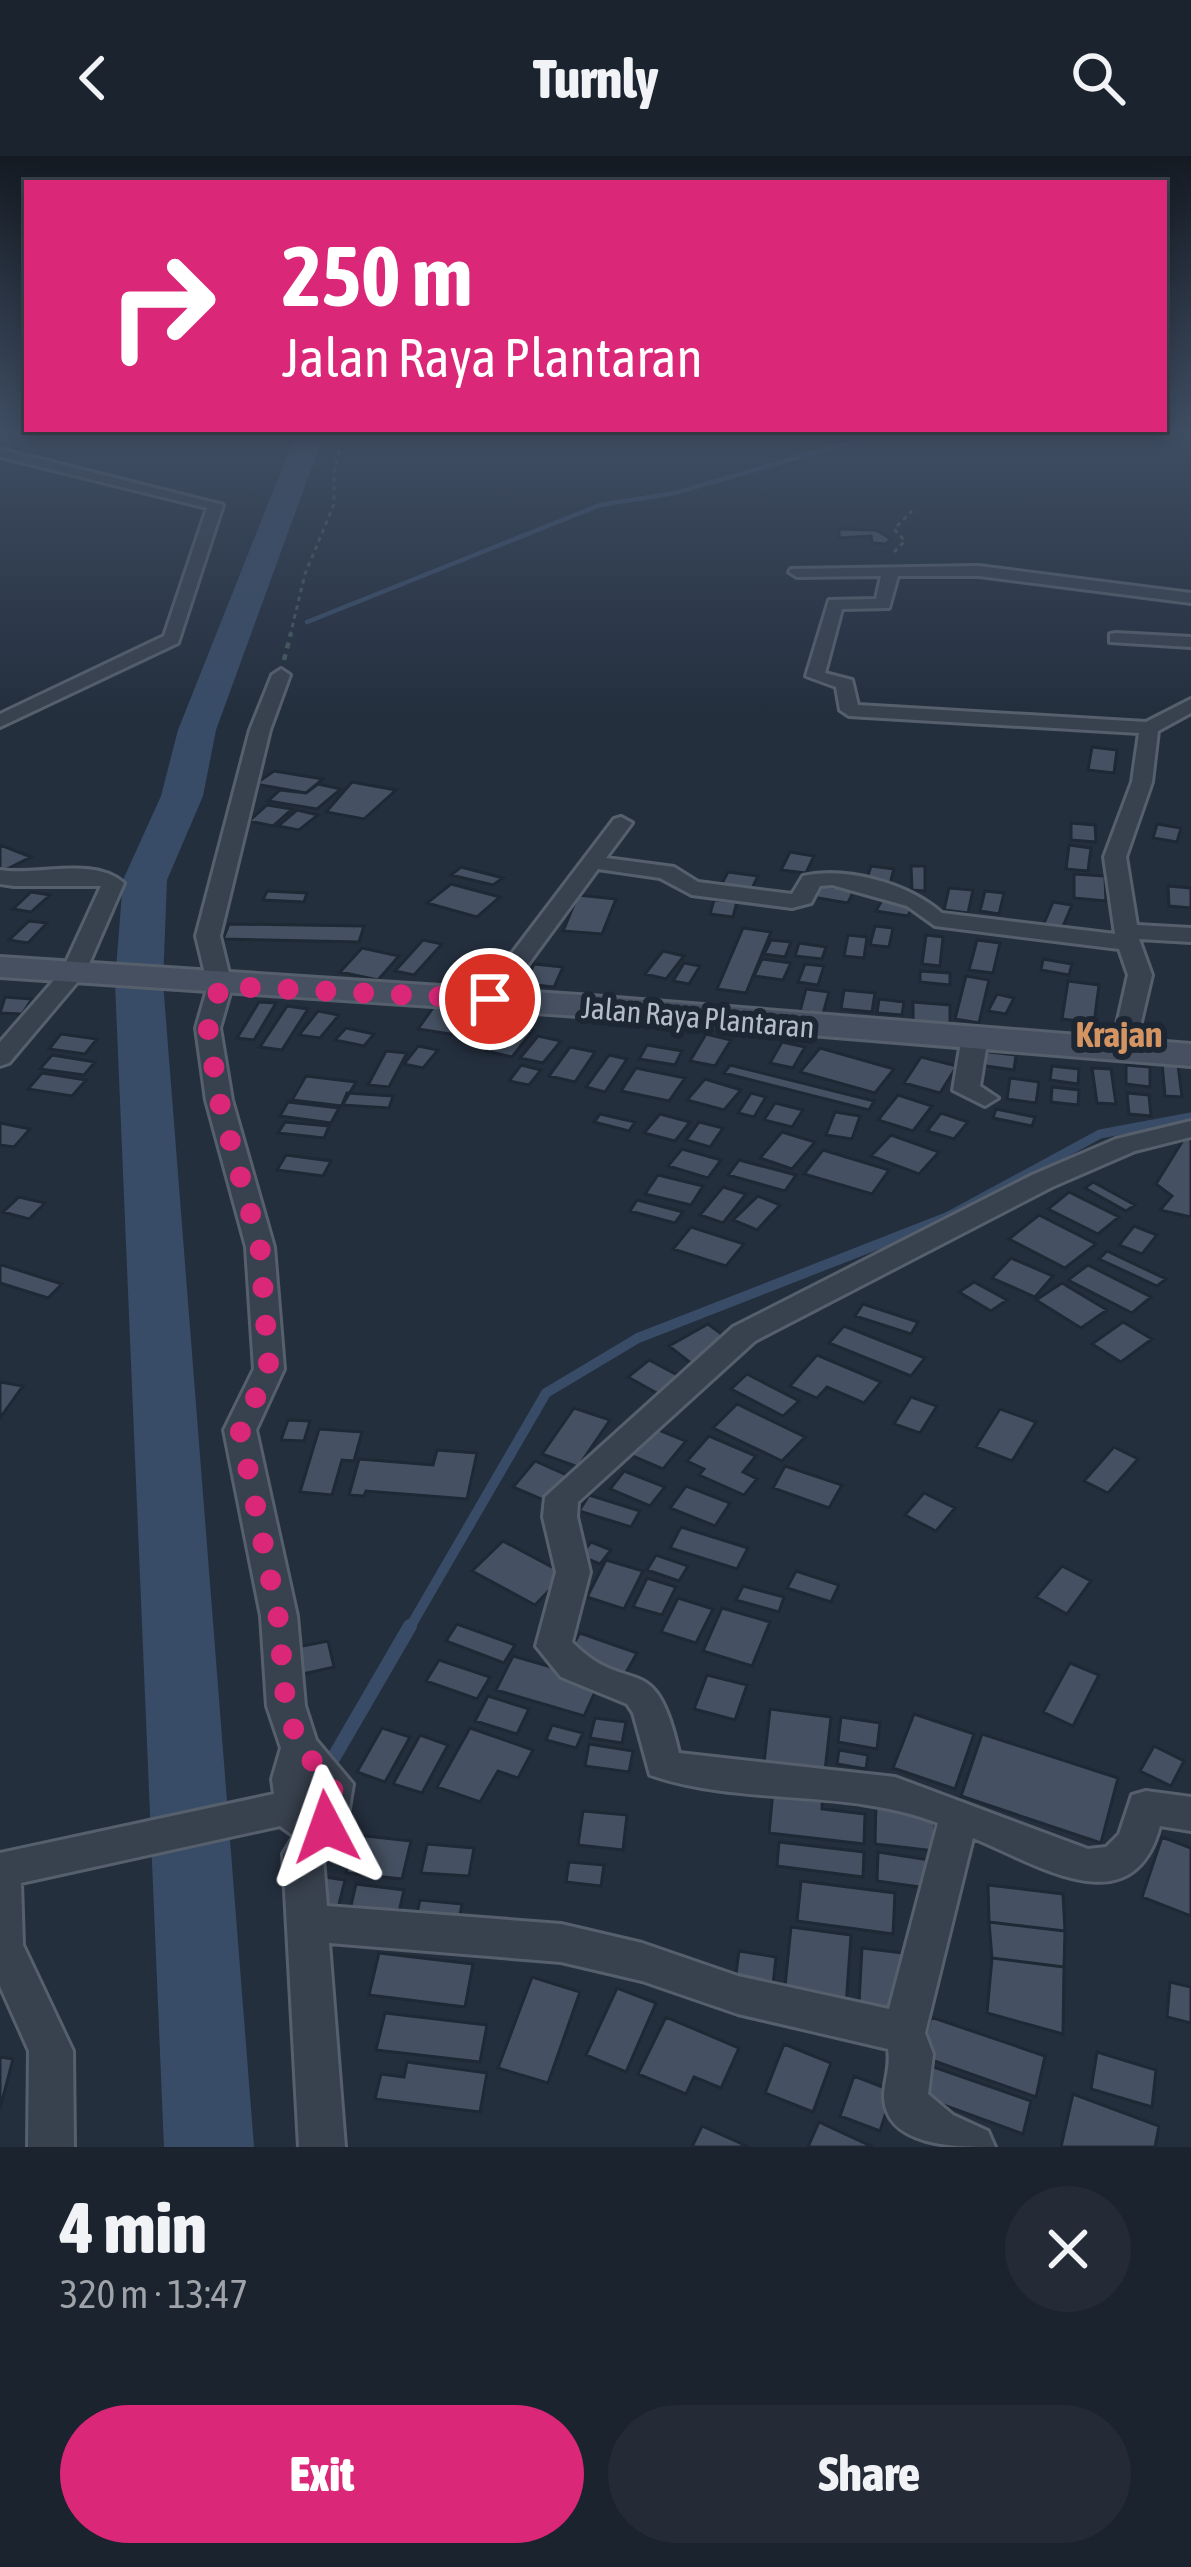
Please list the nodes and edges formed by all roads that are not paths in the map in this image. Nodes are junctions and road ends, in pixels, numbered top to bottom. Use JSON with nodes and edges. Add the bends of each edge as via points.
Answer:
{"nodes":[{"id":1,"x":209,"y":524,"type":"edge"},
{"id":2,"x":886,"y":570,"type":"junction"},
{"id":3,"x":796,"y":572,"type":"dead end"},
{"id":4,"x":1191,"y":598,"type":"edge"},
{"id":5,"x":1116,"y":638,"type":"dead end"},
{"id":6,"x":1191,"y":642,"type":"edge"},
{"id":7,"x":281,"y":675,"type":"road end"},
{"id":8,"x":1191,"y":706,"type":"edge"},
{"id":9,"x":0,"y":721,"type":"edge"},
{"id":10,"x":1149,"y":728,"type":"junction"},
{"id":11,"x":621,"y":823,"type":"dead end"},
{"id":12,"x":591,"y":862,"type":"junction"},
{"id":13,"x":0,"y":877,"type":"edge"},
{"id":14,"x":1191,"y":935,"type":"edge"},
{"id":15,"x":1129,"y":937,"type":"junction"},
{"id":16,"x":0,"y":967,"type":"edge"},
{"id":17,"x":82,"y":974,"type":"junction"},
{"id":18,"x":213,"y":985,"type":"junction"},
{"id":19,"x":490,"y":999,"type":"junction"},
{"id":20,"x":974,"y":1042,"type":"junction"},
{"id":21,"x":1124,"y":1051,"type":"junction"},
{"id":22,"x":1191,"y":1055,"type":"edge"},
{"id":23,"x":0,"y":1058,"type":"edge"},
{"id":24,"x":985,"y":1098,"type":"dead end"},
{"id":25,"x":1191,"y":1129,"type":"edge"},
{"id":26,"x":1191,"y":1814,"type":"edge"},
{"id":27,"x":959,"y":1817,"type":"junction"},
{"id":28,"x":292,"y":1824,"type":"junction"},
{"id":29,"x":1,"y":1870,"type":"edge"},
{"id":30,"x":310,"y":1923,"type":"junction"},
{"id":31,"x":904,"y":2032,"type":"junction"},
{"id":32,"x":51,"y":2147,"type":"edge"},
{"id":33,"x":322,"y":2147,"type":"edge"},
{"id":34,"x":972,"y":2147,"type":"edge"}],
"edges":[{"from":1,"to":9,"type":"street","via":[[172,638]]},
{"from":2,"to":3,"type":"street"},
{"from":2,"to":4,"type":"street","via":[[979,571]]},
{"from":2,"to":10,"type":"street","via":[[884,604],[835,604],[815,676],[845,684],[849,710]]},
{"from":5,"to":6,"type":"street"},
{"from":7,"to":18,"type":"street","via":[[208,936]]},
{"from":8,"to":10,"type":"street"},
{"from":10,"to":15,"type":"street","via":[[1142,782],[1115,857]]},
{"from":11,"to":12,"type":"street"},
{"from":12,"to":15,"type":"street","via":[[666,872],[692,888],[792,901],[811,881],[832,878],[915,901],[934,919],[953,923]]},
{"from":12,"to":19,"type":"street"},
{"from":13,"to":17,"type":"street","via":[[112,881]]},
{"from":14,"to":15,"type":"street"},
{"from":15,"to":21,"type":"street","via":[[1140,976]]},
{"from":16,"to":17,"type":"main road","name":"Jalan Raya Plantaran"},
{"from":17,"to":18,"type":"main road","name":"Jalan Raya Plantaran"},
{"from":17,"to":23,"type":"street"},
{"from":18,"to":19,"type":"main road","name":"Jalan Raya Plantaran"},
{"from":18,"to":28,"type":"street","via":[[208,1028],[260,1247],[269,1370],[240,1430],[278,1616],[286,1706],[334,1801],[326,1827]]},
{"from":19,"to":20,"type":"main road","name":"Jalan Raya Plantaran"},
{"from":20,"to":21,"type":"main road","name":"Jalan Raya Plantaran"},
{"from":20,"to":24,"type":"street","via":[[966,1090]]},
{"from":21,"to":22,"type":"main road","name":"Jalan Raya Plantaran"},
{"from":25,"to":27,"type":"street","via":[[1126,1145],[1042,1181],[745,1334],[562,1497],[557,1514],[574,1568],[553,1621],[554,1646],[574,1666],[640,1694],[651,1708],[663,1764],[896,1794]]},
{"from":26,"to":27,"type":"street","via":[[1146,1807],[1136,1843],[1116,1864],[1088,1866]]},
{"from":27,"to":31,"type":"street"},
{"from":28,"to":29,"type":"street","via":[[97,1847]]},
{"from":28,"to":30,"type":"street"},
{"from":29,"to":32,"type":"street","via":[[2,1946],[51,2051]]},
{"from":30,"to":31,"type":"street","via":[[561,1942],[738,1995]]},
{"from":30,"to":33,"type":"street"},
{"from":31,"to":34,"type":"street","via":[[911,2054],[903,2098],[911,2114]]}]}
